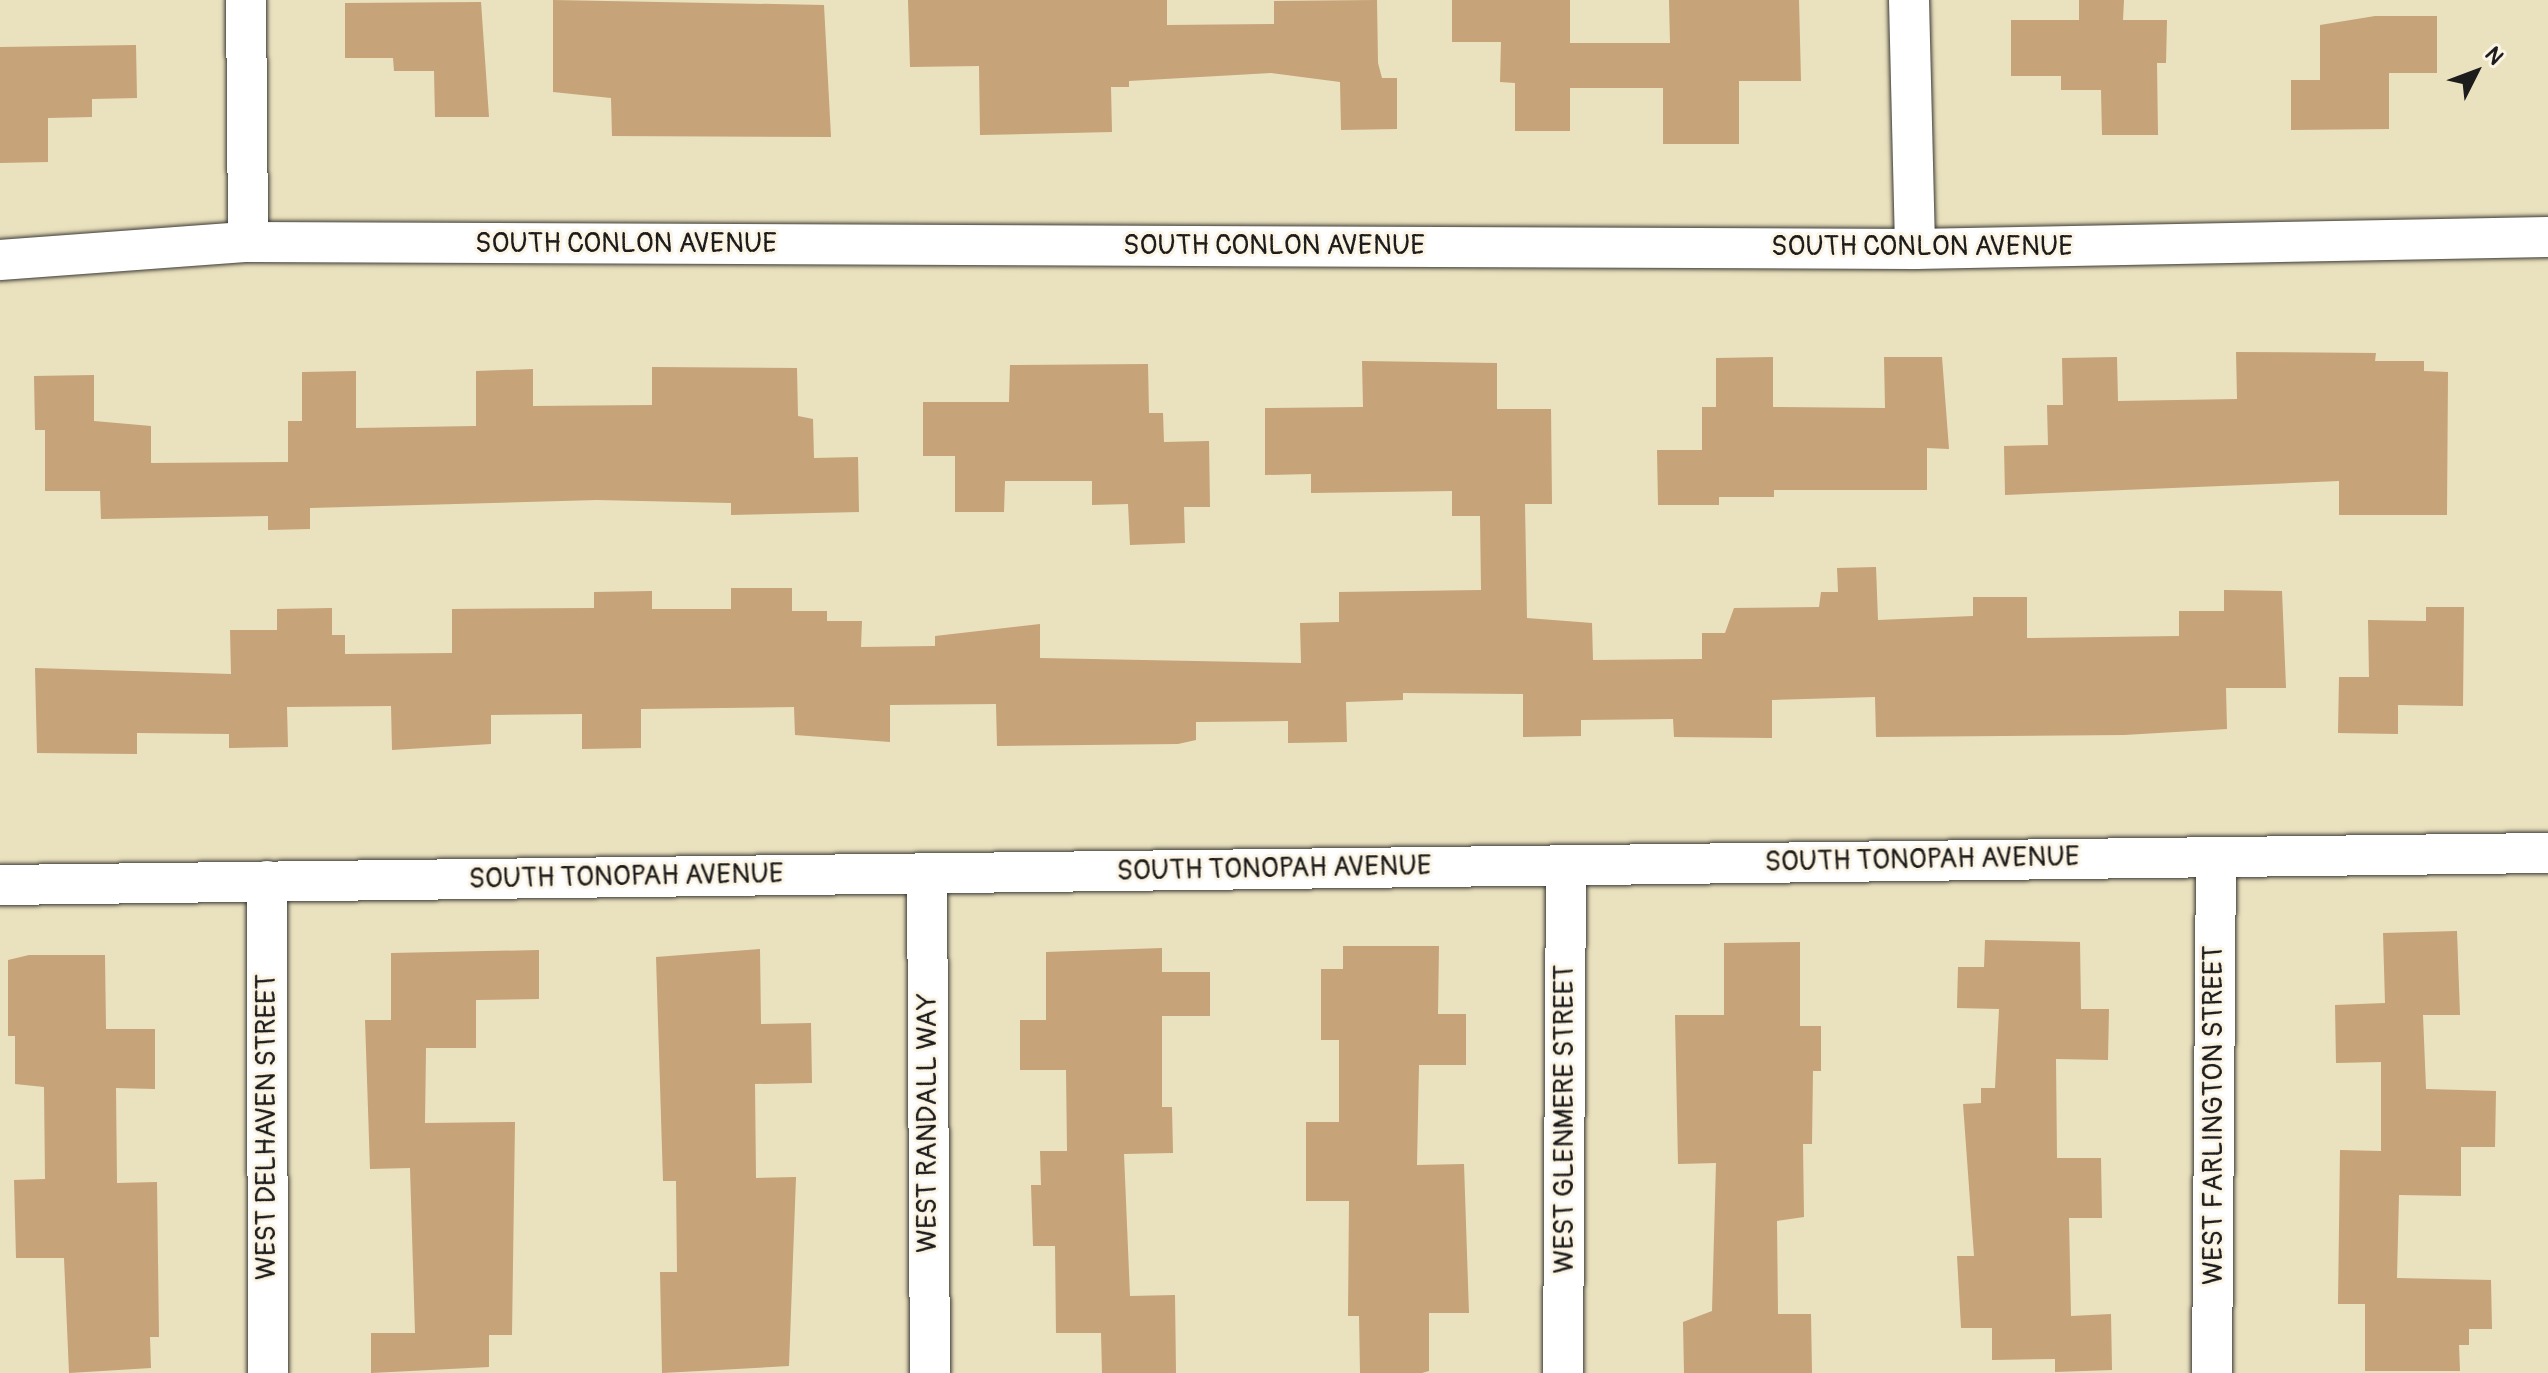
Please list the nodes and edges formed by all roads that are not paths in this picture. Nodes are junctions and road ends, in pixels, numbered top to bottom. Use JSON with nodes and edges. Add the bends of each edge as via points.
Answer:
{"nodes":[{"id":1,"x":246,"y":0,"type":"edge"},
{"id":2,"x":1909,"y":0,"type":"edge"},
{"id":3,"x":2548,"y":237,"type":"edge"},
{"id":4,"x":248,"y":242,"type":"junction"},
{"id":5,"x":1915,"y":249,"type":"junction"},
{"id":6,"x":0,"y":260,"type":"edge"},
{"id":7,"x":2548,"y":853,"type":"edge"},
{"id":8,"x":2216,"y":857,"type":"junction"},
{"id":9,"x":1566,"y":865,"type":"junction"},
{"id":10,"x":927,"y":873,"type":"junction"},
{"id":11,"x":267,"y":881,"type":"junction"},
{"id":12,"x":0,"y":885,"type":"edge"},
{"id":13,"x":268,"y":1373,"type":"edge"},
{"id":14,"x":930,"y":1373,"type":"edge"},
{"id":15,"x":1563,"y":1373,"type":"edge"},
{"id":16,"x":2212,"y":1373,"type":"edge"}],
"edges":[{"from":1,"to":4,"type":"street"},
{"from":2,"to":5,"type":"street"},
{"from":3,"to":5,"type":"street","name":"SOUTH CONLON AVENUE"},
{"from":4,"to":5,"type":"street","name":"SOUTH CONLON AVENUE"},
{"from":4,"to":6,"type":"street","name":"SOUTH CONLON AVENUE"},
{"from":7,"to":8,"type":"street","name":"SOUTH TONOPAH AVENUE"},
{"from":8,"to":9,"type":"street","name":"SOUTH TONOPAH AVENUE"},
{"from":8,"to":16,"type":"street","name":"WEST FARLINGTON STREET"},
{"from":9,"to":10,"type":"street","name":"SOUTH TONOPAH AVENUE"},
{"from":9,"to":15,"type":"street","name":"WEST GLENMERE STREET"},
{"from":10,"to":11,"type":"street","name":"SOUTH TONOPAH AVENUE"},
{"from":10,"to":14,"type":"street","name":"WEST RANDALL WAY"},
{"from":11,"to":12,"type":"street","name":"SOUTH TONOPAH AVENUE"},
{"from":11,"to":13,"type":"street","name":"WEST DELHAVEN STREET"}]}
